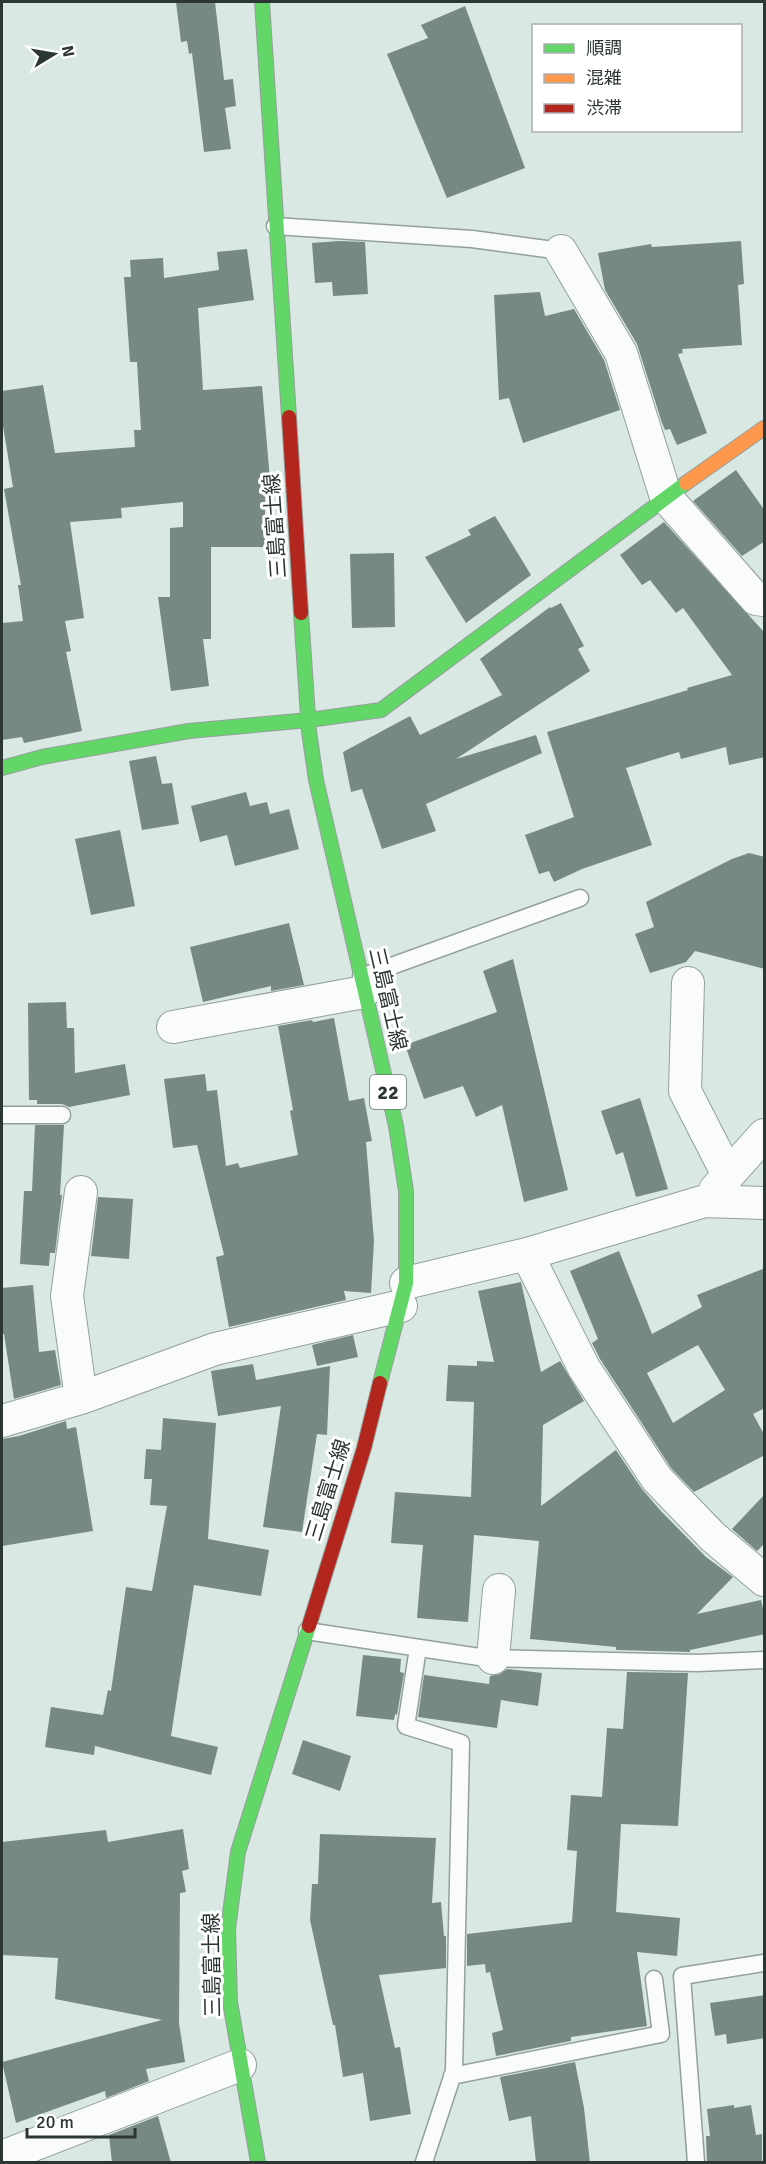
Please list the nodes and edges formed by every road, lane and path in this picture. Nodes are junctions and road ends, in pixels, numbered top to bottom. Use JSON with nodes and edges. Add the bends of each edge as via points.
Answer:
{"nodes":[{"id":1,"x":262,"y":2,"type":"edge"},
{"id":2,"x":275,"y":226,"type":"junction"},
{"id":3,"x":561,"y":251,"type":"joint"},
{"id":4,"x":765,"y":428,"type":"edge"},
{"id":5,"x":666,"y":497,"type":"junction"},
{"id":6,"x":765,"y":600,"type":"edge"},
{"id":7,"x":309,"y":720,"type":"junction"},
{"id":8,"x":2,"y":768,"type":"edge"},
{"id":9,"x":580,"y":898,"type":"dead end"},
{"id":10,"x":688,"y":983,"type":"dead end"},
{"id":11,"x":363,"y":985,"type":"junction"},
{"id":12,"x":173,"y":1027,"type":"dead end"},
{"id":13,"x":2,"y":1115,"type":"edge"},
{"id":14,"x":62,"y":1115,"type":"dead end"},
{"id":15,"x":765,"y":1135,"type":"edge"},
{"id":16,"x":728,"y":1175,"type":"junction"},
{"id":17,"x":81,"y":1192,"type":"dead end"},
{"id":18,"x":705,"y":1201,"type":"junction"},
{"id":19,"x":765,"y":1203,"type":"edge"},
{"id":20,"x":527,"y":1254,"type":"junction"},
{"id":21,"x":404,"y":1294,"type":"junction"},
{"id":22,"x":81,"y":1398,"type":"junction"},
{"id":23,"x":2,"y":1421,"type":"edge"},
{"id":24,"x":765,"y":1580,"type":"edge"},
{"id":25,"x":500,"y":1590,"type":"dead end"},
{"id":26,"x":307,"y":1631,"type":"junction"},
{"id":27,"x":418,"y":1648,"type":"junction"},
{"id":28,"x":493,"y":1658,"type":"junction"},
{"id":29,"x":765,"y":1660,"type":"edge"},
{"id":30,"x":765,"y":1962,"type":"edge"},
{"id":31,"x":654,"y":1979,"type":"dead end"},
{"id":32,"x":240,"y":2065,"type":"junction"},
{"id":33,"x":452,"y":2076,"type":"junction"},
{"id":34,"x":2,"y":2157,"type":"edge"},
{"id":35,"x":258,"y":2163,"type":"edge"},
{"id":36,"x":424,"y":2163,"type":"edge"},
{"id":37,"x":696,"y":2163,"type":"edge"}],
"edges":[{"from":1,"to":2,"type":"main road","name":"三島富士線","number":"22"},
{"from":2,"to":3,"type":"lane","via":[[472,239]]},
{"from":2,"to":7,"type":"main road","name":"三島富士線","number":"22"},
{"from":3,"to":5,"type":"street","via":[[621,353]]},
{"from":4,"to":5,"type":"main road"},
{"from":5,"to":6,"type":"street","via":[[756,599]]},
{"from":5,"to":7,"type":"main road","via":[[381,710]]},
{"from":7,"to":8,"type":"main road","via":[[189,731],[42,757]]},
{"from":7,"to":11,"type":"main road","name":"三島富士線","number":"22","via":[[316,780]]},
{"from":9,"to":11,"type":"lane"},
{"from":10,"to":16,"type":"street","via":[[685,1091]]},
{"from":11,"to":12,"type":"street"},
{"from":11,"to":21,"type":"main road","name":"三島富士線","number":"22","via":[[396,1126],[406,1191]]},
{"from":13,"to":14,"type":"lane"},
{"from":15,"to":16,"type":"street"},
{"from":16,"to":18,"type":"street"},
{"from":17,"to":22,"type":"street","via":[[68,1296]]},
{"from":18,"to":19,"type":"street"},
{"from":18,"to":20,"type":"street"},
{"from":20,"to":21,"type":"street"},
{"from":20,"to":24,"type":"street","via":[[584,1368],[657,1479],[713,1538]]},
{"from":21,"to":22,"type":"street","via":[[215,1349]]},
{"from":21,"to":26,"type":"main road","name":"三島富士線","number":"22","via":[[364,1448]]},
{"from":22,"to":23,"type":"street"},
{"from":25,"to":28,"type":"street"},
{"from":26,"to":27,"type":"lane"},
{"from":26,"to":32,"type":"main road","name":"三島富士線","number":"22","via":[[238,1852],[228,1929],[230,2002]]},
{"from":27,"to":28,"type":"lane"},
{"from":27,"to":33,"type":"lane","via":[[406,1726],[461,1743]]},
{"from":28,"to":29,"type":"lane"},
{"from":30,"to":37,"type":"lane","via":[[682,1976]]},
{"from":31,"to":33,"type":"lane","via":[[661,2034]]},
{"from":32,"to":34,"type":"street"},
{"from":32,"to":35,"type":"main road","name":"三島富士線","number":"22"},
{"from":33,"to":36,"type":"lane"}]}
